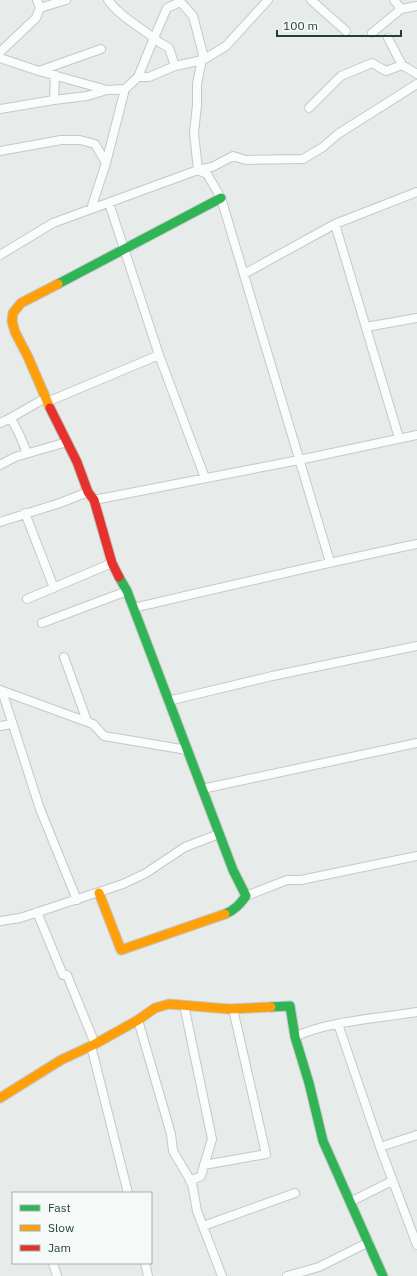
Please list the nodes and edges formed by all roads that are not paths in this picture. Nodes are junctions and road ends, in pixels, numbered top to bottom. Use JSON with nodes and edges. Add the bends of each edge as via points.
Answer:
{"nodes":[{"id":1,"x":37,"y":0,"type":"edge"},
{"id":2,"x":66,"y":0,"type":"edge"},
{"id":3,"x":108,"y":0,"type":"edge"},
{"id":4,"x":268,"y":0,"type":"edge"},
{"id":5,"x":311,"y":0,"type":"edge"},
{"id":6,"x":394,"y":0,"type":"edge"},
{"id":7,"x":180,"y":1,"type":"edge"},
{"id":8,"x":417,"y":6,"type":"edge"},
{"id":9,"x":40,"y":8,"type":"junction"},
{"id":10,"x":401,"y":9,"type":"junction"},
{"id":11,"x":346,"y":31,"type":"dead end"},
{"id":12,"x":372,"y":33,"type":"dead end"},
{"id":13,"x":154,"y":38,"type":"junction"},
{"id":14,"x":388,"y":38,"type":"dead end"},
{"id":15,"x":102,"y":49,"type":"dead end"},
{"id":16,"x":0,"y":52,"type":"edge"},
{"id":17,"x":0,"y":58,"type":"edge"},
{"id":18,"x":203,"y":60,"type":"junction"},
{"id":19,"x":402,"y":65,"type":"junction"},
{"id":20,"x":175,"y":66,"type":"junction"},
{"id":21,"x":39,"y":71,"type":"junction"},
{"id":22,"x":417,"y":74,"type":"edge"},
{"id":23,"x":55,"y":76,"type":"junction"},
{"id":24,"x":138,"y":77,"type":"junction"},
{"id":25,"x":417,"y":84,"type":"edge"},
{"id":26,"x":125,"y":89,"type":"junction"},
{"id":27,"x":107,"y":90,"type":"junction"},
{"id":28,"x":54,"y":100,"type":"junction"},
{"id":29,"x":309,"y":108,"type":"dead end"},
{"id":30,"x":0,"y":109,"type":"edge"},
{"id":31,"x":0,"y":151,"type":"edge"},
{"id":32,"x":106,"y":163,"type":"junction"},
{"id":33,"x":198,"y":170,"type":"junction"},
{"id":34,"x":417,"y":192,"type":"edge"},
{"id":35,"x":221,"y":198,"type":"junction"},
{"id":36,"x":109,"y":203,"type":"junction"},
{"id":37,"x":91,"y":209,"type":"junction"},
{"id":38,"x":335,"y":224,"type":"junction"},
{"id":39,"x":124,"y":250,"type":"junction"},
{"id":40,"x":0,"y":255,"type":"edge"},
{"id":41,"x":244,"y":274,"type":"junction"},
{"id":42,"x":417,"y":318,"type":"edge"},
{"id":43,"x":366,"y":328,"type":"junction"},
{"id":44,"x":159,"y":355,"type":"junction"},
{"id":45,"x":46,"y":400,"type":"junction"},
{"id":46,"x":11,"y":418,"type":"junction"},
{"id":47,"x":0,"y":422,"type":"edge"},
{"id":48,"x":417,"y":435,"type":"edge"},
{"id":49,"x":399,"y":438,"type":"junction"},
{"id":50,"x":67,"y":442,"type":"junction"},
{"id":51,"x":27,"y":453,"type":"junction"},
{"id":52,"x":299,"y":460,"type":"junction"},
{"id":53,"x":0,"y":465,"type":"edge"},
{"id":54,"x":204,"y":478,"type":"junction"},
{"id":55,"x":88,"y":492,"type":"junction"},
{"id":56,"x":94,"y":500,"type":"junction"},
{"id":57,"x":25,"y":513,"type":"junction"},
{"id":58,"x":0,"y":522,"type":"edge"},
{"id":59,"x":417,"y":544,"type":"edge"},
{"id":60,"x":330,"y":562,"type":"junction"},
{"id":61,"x":112,"y":563,"type":"junction"},
{"id":62,"x":54,"y":588,"type":"junction"},
{"id":63,"x":127,"y":592,"type":"junction"},
{"id":64,"x":27,"y":599,"type":"dead end"},
{"id":65,"x":133,"y":608,"type":"junction"},
{"id":66,"x":42,"y":623,"type":"dead end"},
{"id":67,"x":417,"y":646,"type":"edge"},
{"id":68,"x":64,"y":657,"type":"dead end"},
{"id":69,"x":1,"y":691,"type":"edge"},
{"id":70,"x":168,"y":701,"type":"junction"},
{"id":71,"x":87,"y":721,"type":"junction"},
{"id":72,"x":12,"y":724,"type":"junction"},
{"id":73,"x":0,"y":726,"type":"edge"},
{"id":74,"x":417,"y":743,"type":"edge"},
{"id":75,"x":187,"y":750,"type":"junction"},
{"id":76,"x":202,"y":789,"type":"junction"},
{"id":77,"x":219,"y":834,"type":"junction"},
{"id":78,"x":417,"y":856,"type":"edge"},
{"id":79,"x":99,"y":893,"type":"junction"},
{"id":80,"x":246,"y":896,"type":"junction"},
{"id":81,"x":76,"y":900,"type":"junction"},
{"id":82,"x":37,"y":912,"type":"junction"},
{"id":83,"x":0,"y":921,"type":"edge"},
{"id":84,"x":184,"y":1005,"type":"junction"},
{"id":85,"x":233,"y":1009,"type":"junction"},
{"id":86,"x":417,"y":1012,"type":"edge"},
{"id":87,"x":138,"y":1020,"type":"junction"},
{"id":88,"x":338,"y":1024,"type":"junction"},
{"id":89,"x":295,"y":1037,"type":"junction"},
{"id":90,"x":93,"y":1045,"type":"junction"},
{"id":91,"x":0,"y":1098,"type":"edge"},
{"id":92,"x":417,"y":1135,"type":"edge"},
{"id":93,"x":380,"y":1147,"type":"junction"},
{"id":94,"x":204,"y":1165,"type":"junction"},
{"id":95,"x":190,"y":1181,"type":"junction"},
{"id":96,"x":392,"y":1181,"type":"junction"},
{"id":97,"x":128,"y":1192,"type":"edge"},
{"id":98,"x":295,"y":1193,"type":"dead end"},
{"id":99,"x":350,"y":1202,"type":"junction"},
{"id":100,"x":203,"y":1226,"type":"junction"},
{"id":101,"x":369,"y":1242,"type":"junction"},
{"id":102,"x":417,"y":1245,"type":"edge"},
{"id":103,"x":53,"y":1264,"type":"edge"},
{"id":104,"x":145,"y":1264,"type":"edge"},
{"id":105,"x":57,"y":1276,"type":"edge"},
{"id":106,"x":148,"y":1276,"type":"edge"},
{"id":107,"x":222,"y":1276,"type":"edge"},
{"id":108,"x":287,"y":1276,"type":"edge"},
{"id":109,"x":383,"y":1276,"type":"edge"}],
"edges":[{"from":1,"to":9,"type":"street"},
{"from":2,"to":9,"type":"street"},
{"from":3,"to":13,"type":"street","via":[[113,7]]},
{"from":4,"to":18,"type":"street","via":[[226,46]]},
{"from":5,"to":11,"type":"street"},
{"from":6,"to":10,"type":"street"},
{"from":7,"to":13,"type":"street","via":[[167,8]]},
{"from":7,"to":18,"type":"street","via":[[193,16],[204,54]]},
{"from":8,"to":10,"type":"street"},
{"from":9,"to":16,"type":"street","via":[[36,18]]},
{"from":10,"to":12,"type":"street"},
{"from":13,"to":20,"type":"street","via":[[169,48]]},
{"from":13,"to":24,"type":"street"},
{"from":14,"to":19,"type":"street"},
{"from":15,"to":21,"type":"street"},
{"from":17,"to":21,"type":"street"},
{"from":18,"to":20,"type":"street"},
{"from":18,"to":33,"type":"street","via":[[197,84],[194,134]]},
{"from":19,"to":22,"type":"street"},
{"from":19,"to":29,"type":"street","via":[[386,71],[372,63],[341,76]]},
{"from":20,"to":24,"type":"street","via":[[149,77]]},
{"from":21,"to":23,"type":"street"},
{"from":23,"to":27,"type":"street"},
{"from":23,"to":28,"type":"street"},
{"from":24,"to":26,"type":"street"},
{"from":25,"to":33,"type":"street","via":[[303,159],[246,160],[233,156],[212,167]]},
{"from":26,"to":27,"type":"street"},
{"from":26,"to":32,"type":"street"},
{"from":27,"to":28,"type":"street","via":[[87,96]]},
{"from":28,"to":30,"type":"street"},
{"from":31,"to":32,"type":"street","via":[[61,140],[80,140],[95,144]]},
{"from":32,"to":37,"type":"street"},
{"from":33,"to":35,"type":"street","via":[[207,174]]},
{"from":33,"to":36,"type":"street"},
{"from":34,"to":38,"type":"street"},
{"from":35,"to":39,"type":"street"},
{"from":35,"to":41,"type":"street"},
{"from":36,"to":37,"type":"street"},
{"from":36,"to":39,"type":"street"},
{"from":37,"to":40,"type":"street","via":[[53,223]]},
{"from":38,"to":41,"type":"street"},
{"from":38,"to":43,"type":"street"},
{"from":39,"to":44,"type":"street"},
{"from":39,"to":45,"type":"street","via":[[21,303],[13,313],[15,332]]},
{"from":41,"to":52,"type":"street"},
{"from":42,"to":43,"type":"street"},
{"from":43,"to":49,"type":"street"},
{"from":44,"to":45,"type":"street"},
{"from":44,"to":54,"type":"street"},
{"from":45,"to":46,"type":"street","via":[[24,409]]},
{"from":45,"to":50,"type":"street"},
{"from":46,"to":47,"type":"street"},
{"from":46,"to":51,"type":"street"},
{"from":48,"to":49,"type":"street"},
{"from":49,"to":52,"type":"street"},
{"from":50,"to":51,"type":"street"},
{"from":50,"to":55,"type":"street"},
{"from":51,"to":53,"type":"street"},
{"from":52,"to":54,"type":"street"},
{"from":52,"to":60,"type":"street"},
{"from":54,"to":56,"type":"street"},
{"from":55,"to":56,"type":"street"},
{"from":55,"to":57,"type":"street"},
{"from":56,"to":61,"type":"street"},
{"from":57,"to":58,"type":"street"},
{"from":57,"to":62,"type":"street"},
{"from":59,"to":60,"type":"street"},
{"from":60,"to":65,"type":"street"},
{"from":61,"to":62,"type":"street"},
{"from":61,"to":63,"type":"street"},
{"from":62,"to":64,"type":"street"},
{"from":63,"to":65,"type":"street"},
{"from":63,"to":66,"type":"street"},
{"from":65,"to":70,"type":"street"},
{"from":67,"to":70,"type":"street"},
{"from":68,"to":71,"type":"street"},
{"from":69,"to":71,"type":"street"},
{"from":69,"to":72,"type":"street"},
{"from":70,"to":75,"type":"street"},
{"from":71,"to":75,"type":"street","via":[[104,736]]},
{"from":72,"to":73,"type":"street"},
{"from":72,"to":81,"type":"street","via":[[40,810]]},
{"from":74,"to":76,"type":"street"},
{"from":75,"to":76,"type":"street"},
{"from":76,"to":77,"type":"street"},
{"from":77,"to":79,"type":"street","via":[[185,847],[146,873]]},
{"from":77,"to":80,"type":"street"},
{"from":78,"to":80,"type":"street","via":[[300,880],[287,880]]},
{"from":79,"to":80,"type":"street","via":[[121,950],[230,912]]},
{"from":79,"to":81,"type":"street"},
{"from":81,"to":82,"type":"street"},
{"from":82,"to":83,"type":"street"},
{"from":82,"to":90,"type":"street","via":[[63,975],[67,975]]},
{"from":84,"to":85,"type":"street"},
{"from":84,"to":87,"type":"street","via":[[169,1004],[155,1008]]},
{"from":84,"to":94,"type":"street","via":[[212,1138]]},
{"from":85,"to":89,"type":"street","via":[[290,1006]]},
{"from":85,"to":94,"type":"street","via":[[266,1154]]},
{"from":86,"to":88,"type":"street"},
{"from":87,"to":90,"type":"street"},
{"from":87,"to":95,"type":"street","via":[[171,1134],[173,1151]]},
{"from":88,"to":89,"type":"street"},
{"from":88,"to":93,"type":"street"},
{"from":89,"to":99,"type":"street","via":[[323,1141]]},
{"from":90,"to":91,"type":"street","via":[[61,1060]]},
{"from":90,"to":97,"type":"street"},
{"from":92,"to":93,"type":"street"},
{"from":93,"to":96,"type":"street"},
{"from":94,"to":95,"type":"street","via":[[201,1176]]},
{"from":95,"to":100,"type":"street"},
{"from":96,"to":99,"type":"street"},
{"from":96,"to":102,"type":"street"},
{"from":98,"to":100,"type":"street"},
{"from":99,"to":101,"type":"street"},
{"from":100,"to":107,"type":"street"},
{"from":101,"to":108,"type":"street","via":[[319,1267]]},
{"from":101,"to":109,"type":"street"},
{"from":103,"to":105,"type":"street"},
{"from":104,"to":106,"type":"street"}]}
